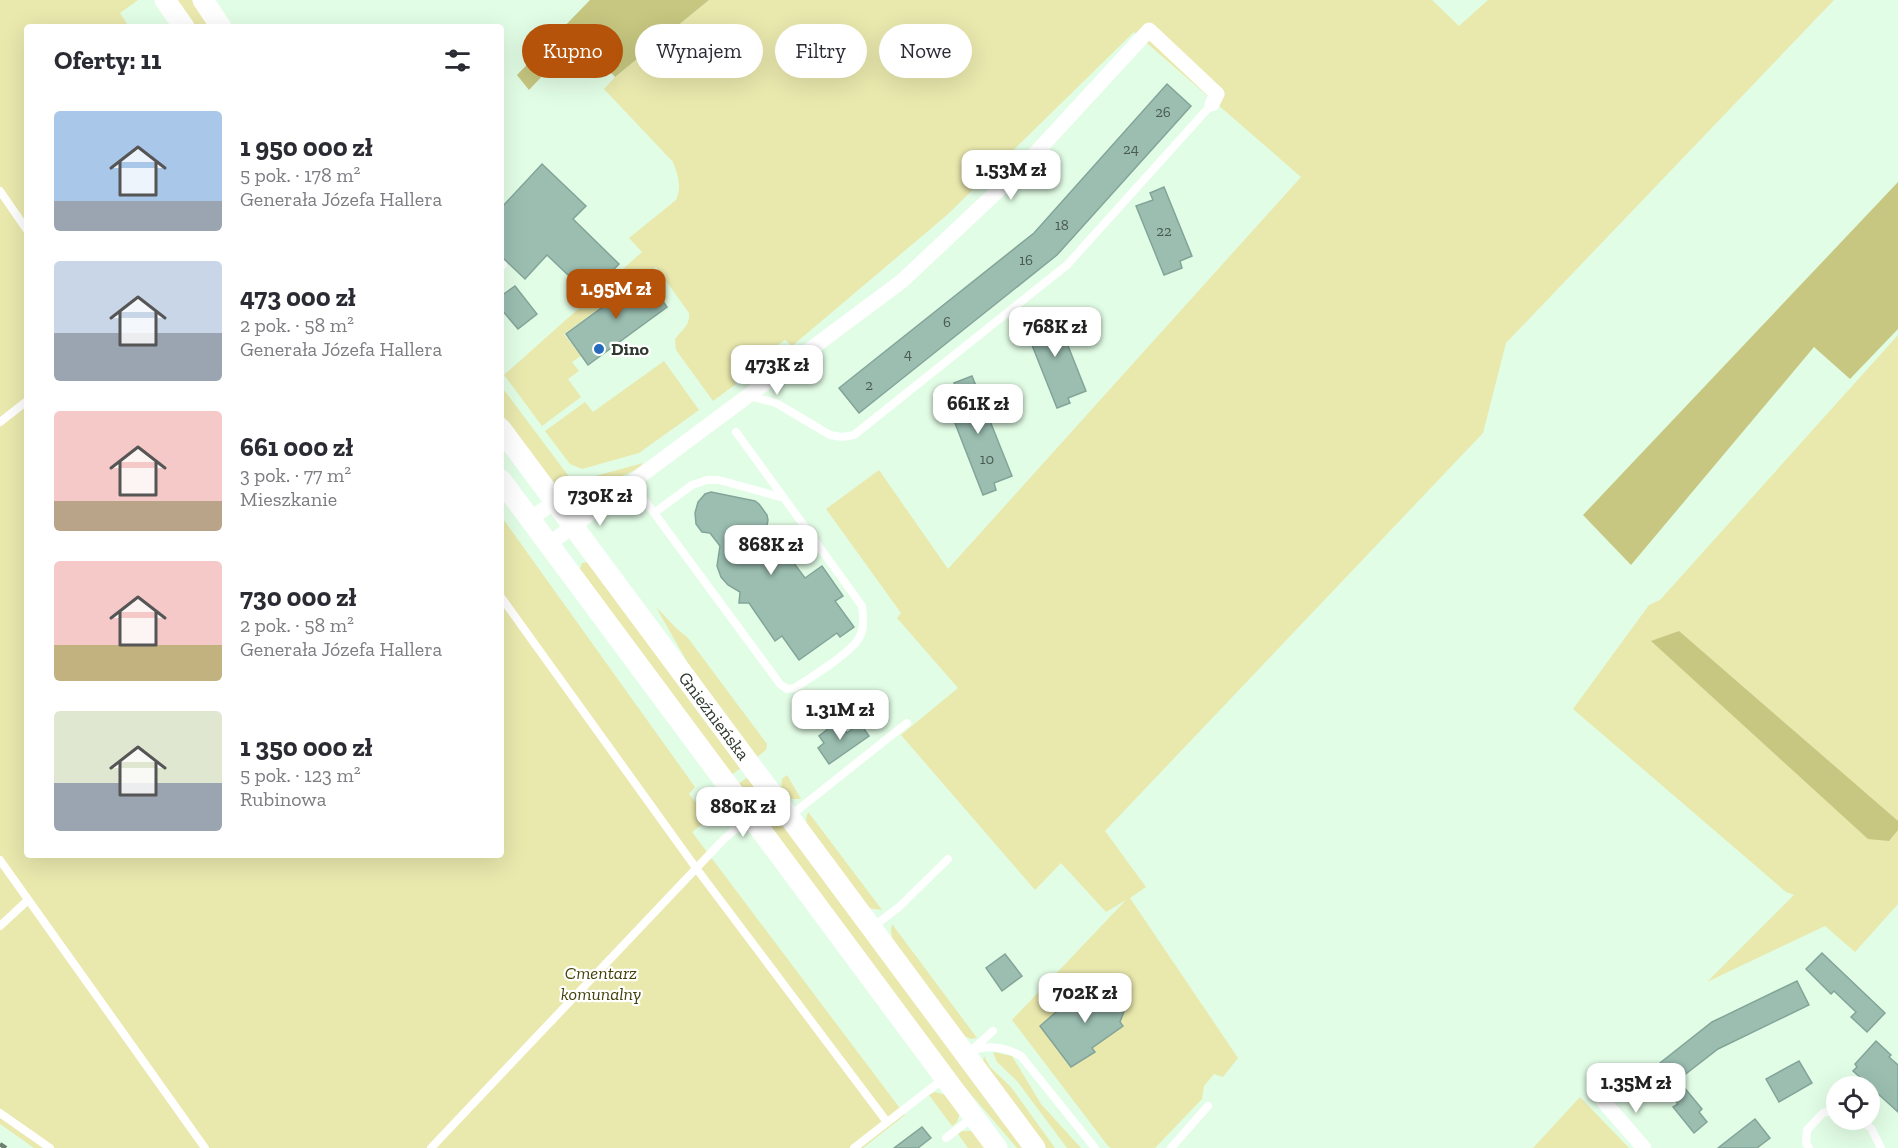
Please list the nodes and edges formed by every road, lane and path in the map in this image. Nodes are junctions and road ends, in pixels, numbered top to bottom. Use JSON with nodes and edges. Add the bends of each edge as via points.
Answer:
{"nodes":[{"id":1,"x":165,"y":0,"type":"edge"},
{"id":2,"x":202,"y":0,"type":"edge"},
{"id":3,"x":182,"y":24,"type":"edge"},
{"id":4,"x":219,"y":24,"type":"edge"},
{"id":5,"x":1212,"y":104,"type":"joint"},
{"id":6,"x":0,"y":191,"type":"edge"},
{"id":7,"x":24,"y":226,"type":"edge"},
{"id":8,"x":749,"y":396,"type":"junction"},
{"id":9,"x":24,"y":403,"type":"edge"},
{"id":10,"x":0,"y":422,"type":"edge"},
{"id":11,"x":736,"y":432,"type":"dead end"},
{"id":12,"x":504,"y":433,"type":"edge"},
{"id":13,"x":632,"y":483,"type":"junction"},
{"id":14,"x":504,"y":484,"type":"edge"},
{"id":15,"x":784,"y":498,"type":"junction"},
{"id":16,"x":555,"y":502,"type":"junction"},
{"id":17,"x":654,"y":513,"type":"junction"},
{"id":18,"x":530,"y":519,"type":"junction"},
{"id":19,"x":573,"y":526,"type":"junction"},
{"id":20,"x":549,"y":544,"type":"junction"},
{"id":21,"x":504,"y":601,"type":"edge"},
{"id":22,"x":907,"y":723,"type":"dead end"},
{"id":23,"x":751,"y":816,"type":"junction"},
{"id":24,"x":789,"y":816,"type":"junction"},
{"id":25,"x":948,"y":859,"type":"dead end"},
{"id":26,"x":0,"y":860,"type":"edge"},
{"id":27,"x":696,"y":868,"type":"junction"},
{"id":28,"x":28,"y":900,"type":"junction"},
{"id":29,"x":0,"y":926,"type":"edge"},
{"id":30,"x":872,"y":928,"type":"junction"},
{"id":31,"x":993,"y":1031,"type":"dead end"},
{"id":32,"x":970,"y":1052,"type":"junction"},
{"id":33,"x":945,"y":1077,"type":"junction"},
{"id":34,"x":1604,"y":1102,"type":"dead end"},
{"id":35,"x":1208,"y":1106,"type":"dead end"},
{"id":36,"x":1826,"y":1112,"type":"edge"},
{"id":37,"x":0,"y":1113,"type":"edge"},
{"id":38,"x":974,"y":1116,"type":"junction"},
{"id":39,"x":887,"y":1122,"type":"junction"},
{"id":40,"x":1872,"y":1130,"type":"edge"},
{"id":41,"x":946,"y":1138,"type":"dead end"},
{"id":42,"x":50,"y":1148,"type":"edge"},
{"id":43,"x":205,"y":1148,"type":"edge"},
{"id":44,"x":431,"y":1148,"type":"edge"},
{"id":45,"x":854,"y":1148,"type":"edge"},
{"id":46,"x":997,"y":1148,"type":"edge"},
{"id":47,"x":1035,"y":1148,"type":"edge"},
{"id":48,"x":1095,"y":1148,"type":"edge"},
{"id":49,"x":1172,"y":1148,"type":"edge"},
{"id":50,"x":1644,"y":1148,"type":"edge"},
{"id":51,"x":1809,"y":1148,"type":"edge"},
{"id":52,"x":1881,"y":1148,"type":"edge"}],
"edges":[{"from":1,"to":3,"type":"main road"},
{"from":2,"to":4,"type":"main road"},
{"from":5,"to":8,"type":"lane","via":[[1067,265],[854,435],[830,435],[776,402]]},
{"from":5,"to":8,"type":"street","via":[[1217,94],[1149,30],[1020,170],[902,281]]},
{"from":6,"to":7,"type":"lane"},
{"from":8,"to":13,"type":"street"},
{"from":9,"to":10,"type":"lane"},
{"from":11,"to":15,"type":"lane"},
{"from":12,"to":16,"type":"main road","name":"Gnieźnieńska"},
{"from":13,"to":16,"type":"street","via":[[571,493]]},
{"from":13,"to":17,"type":"lane"},
{"from":13,"to":19,"type":"street"},
{"from":14,"to":18,"type":"main road","name":"Gnieźnieńska"},
{"from":15,"to":17,"type":"lane","via":[[707,480],[692,485]]},
{"from":15,"to":17,"type":"lane","via":[[862,606],[864,622],[859,638],[849,650],[795,688],[787,689]]},
{"from":16,"to":18,"type":"street"},
{"from":16,"to":19,"type":"main road","name":"Gnieźnieńska"},
{"from":18,"to":20,"type":"main road","name":"Gnieźnieńska"},
{"from":19,"to":20,"type":"street"},
{"from":19,"to":24,"type":"main road","name":"Gnieźnieńska"},
{"from":20,"to":23,"type":"main road","name":"Gnieźnieńska"},
{"from":21,"to":27,"type":"lane"},
{"from":22,"to":24,"type":"lane"},
{"from":23,"to":27,"type":"lane"},
{"from":23,"to":33,"type":"main road","name":"Gnieźnieńska"},
{"from":24,"to":30,"type":"main road","name":"Gnieźnieńska"},
{"from":25,"to":30,"type":"lane"},
{"from":26,"to":28,"type":"lane"},
{"from":27,"to":39,"type":"lane"},
{"from":27,"to":44,"type":"lane"},
{"from":28,"to":29,"type":"lane"},
{"from":28,"to":43,"type":"lane"},
{"from":30,"to":32,"type":"main road","name":"Gnieźnieńska"},
{"from":31,"to":32,"type":"lane"},
{"from":32,"to":47,"type":"main road","name":"Gnieźnieńska"},
{"from":32,"to":48,"type":"lane","via":[[999,1048],[1021,1056]]},
{"from":33,"to":38,"type":"main road","name":"Gnieźnieńska"},
{"from":33,"to":39,"type":"lane"},
{"from":34,"to":50,"type":"street"},
{"from":35,"to":49,"type":"lane"},
{"from":36,"to":51,"type":"lane","via":[[1807,1130]]},
{"from":37,"to":42,"type":"lane"},
{"from":38,"to":41,"type":"lane"},
{"from":38,"to":46,"type":"main road","name":"Gnieźnieńska"},
{"from":39,"to":45,"type":"lane"},
{"from":40,"to":52,"type":"lane"}]}
